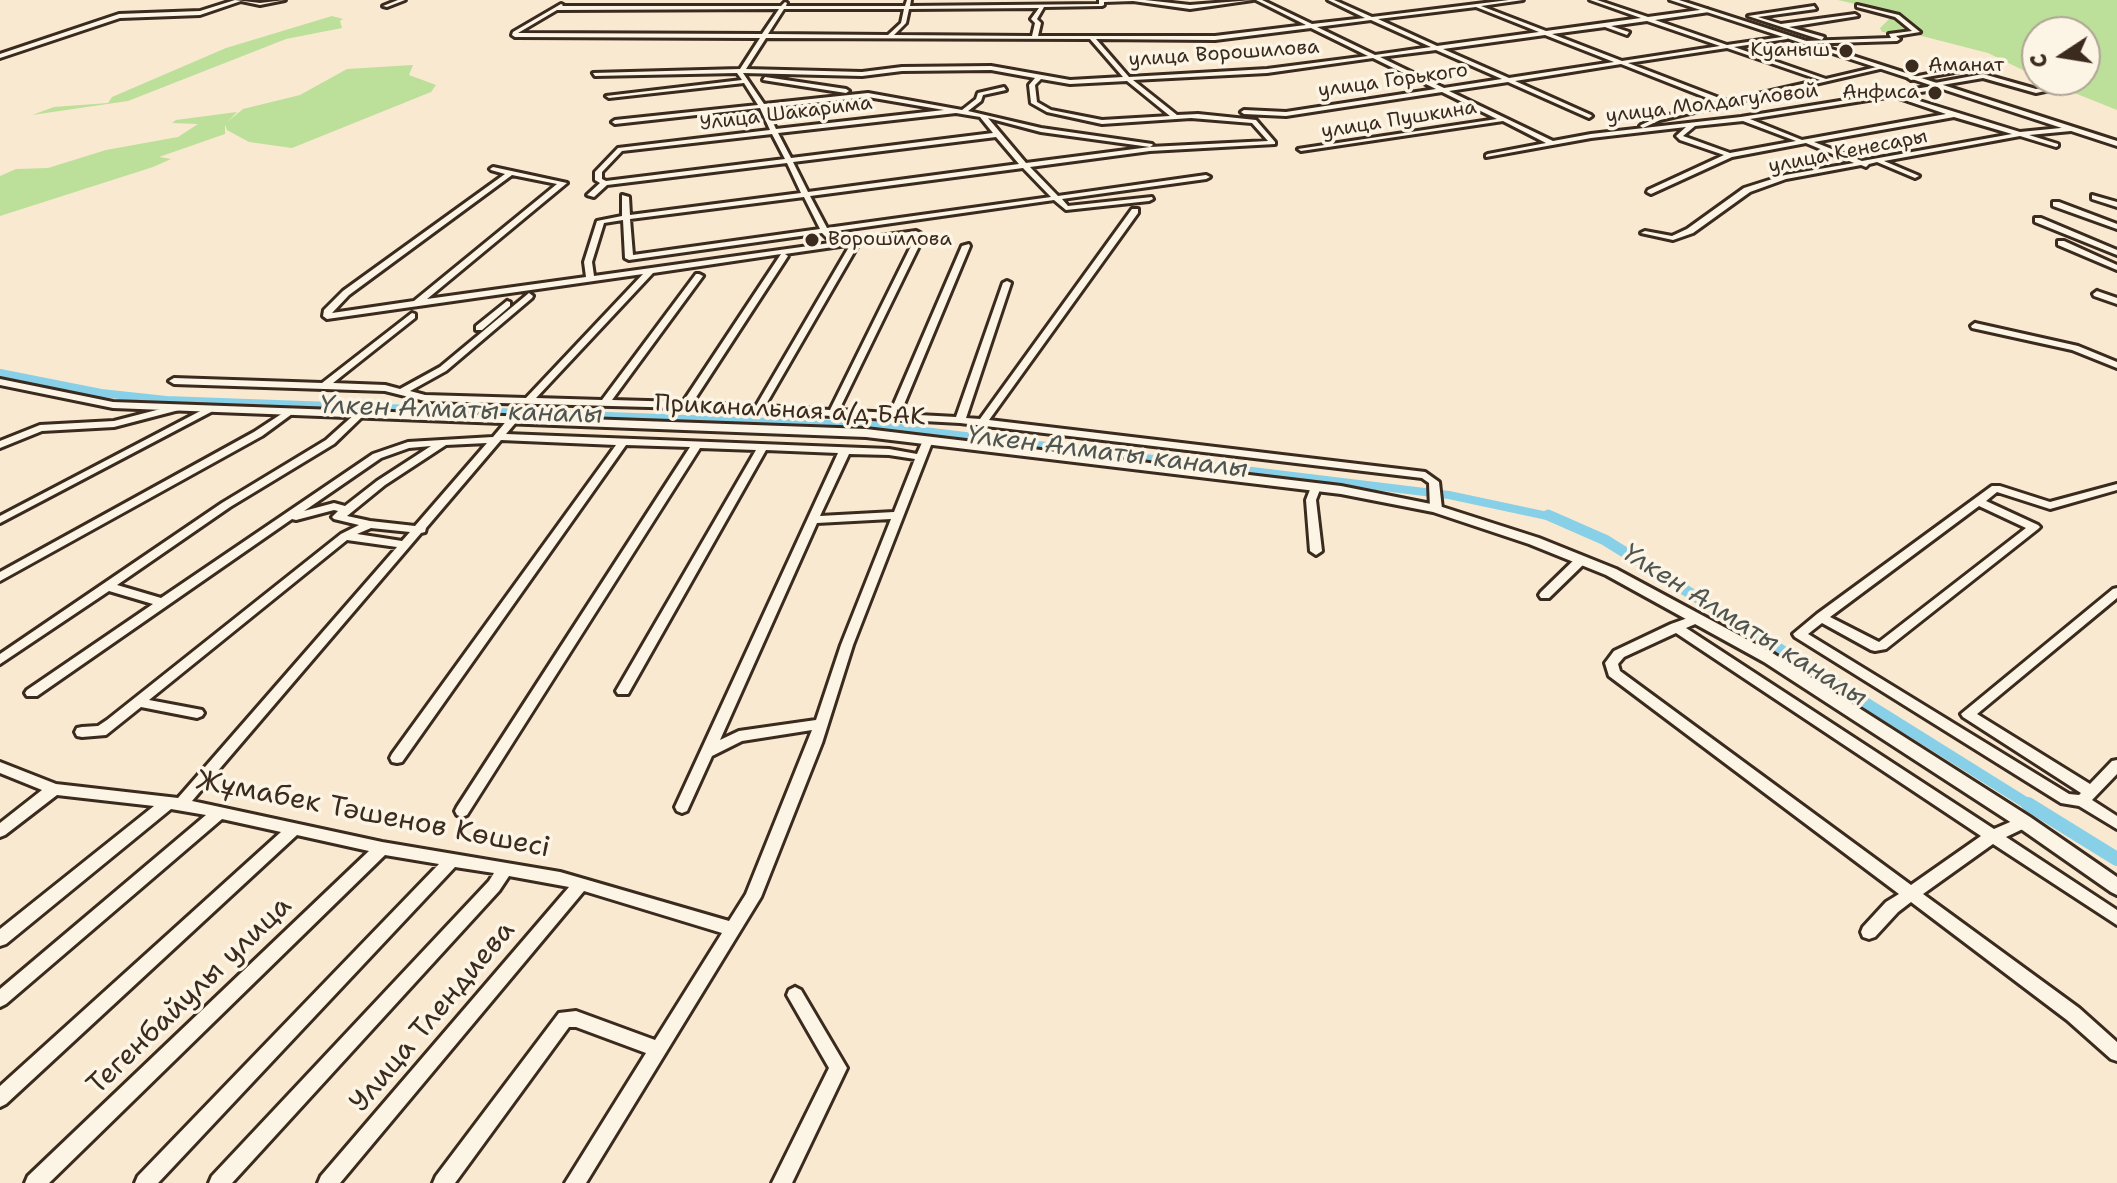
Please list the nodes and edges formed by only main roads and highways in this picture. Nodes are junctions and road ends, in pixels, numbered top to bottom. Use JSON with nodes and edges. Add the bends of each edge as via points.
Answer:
{"nodes":[{"id":1,"x":1673,"y":0,"type":"edge"},
{"id":2,"x":2117,"y":144,"type":"edge"},
{"id":3,"x":0,"y":382,"type":"edge"},
{"id":4,"x":2117,"y":887,"type":"edge"}],
"edges":[{"from":1,"to":2,"type":"main road"},
{"from":3,"to":4,"type":"main road","name":"Приканальная а/д БАК","via":[[113,405],[866,433],[1436,504],[1581,560],[1769,658]]}]}
